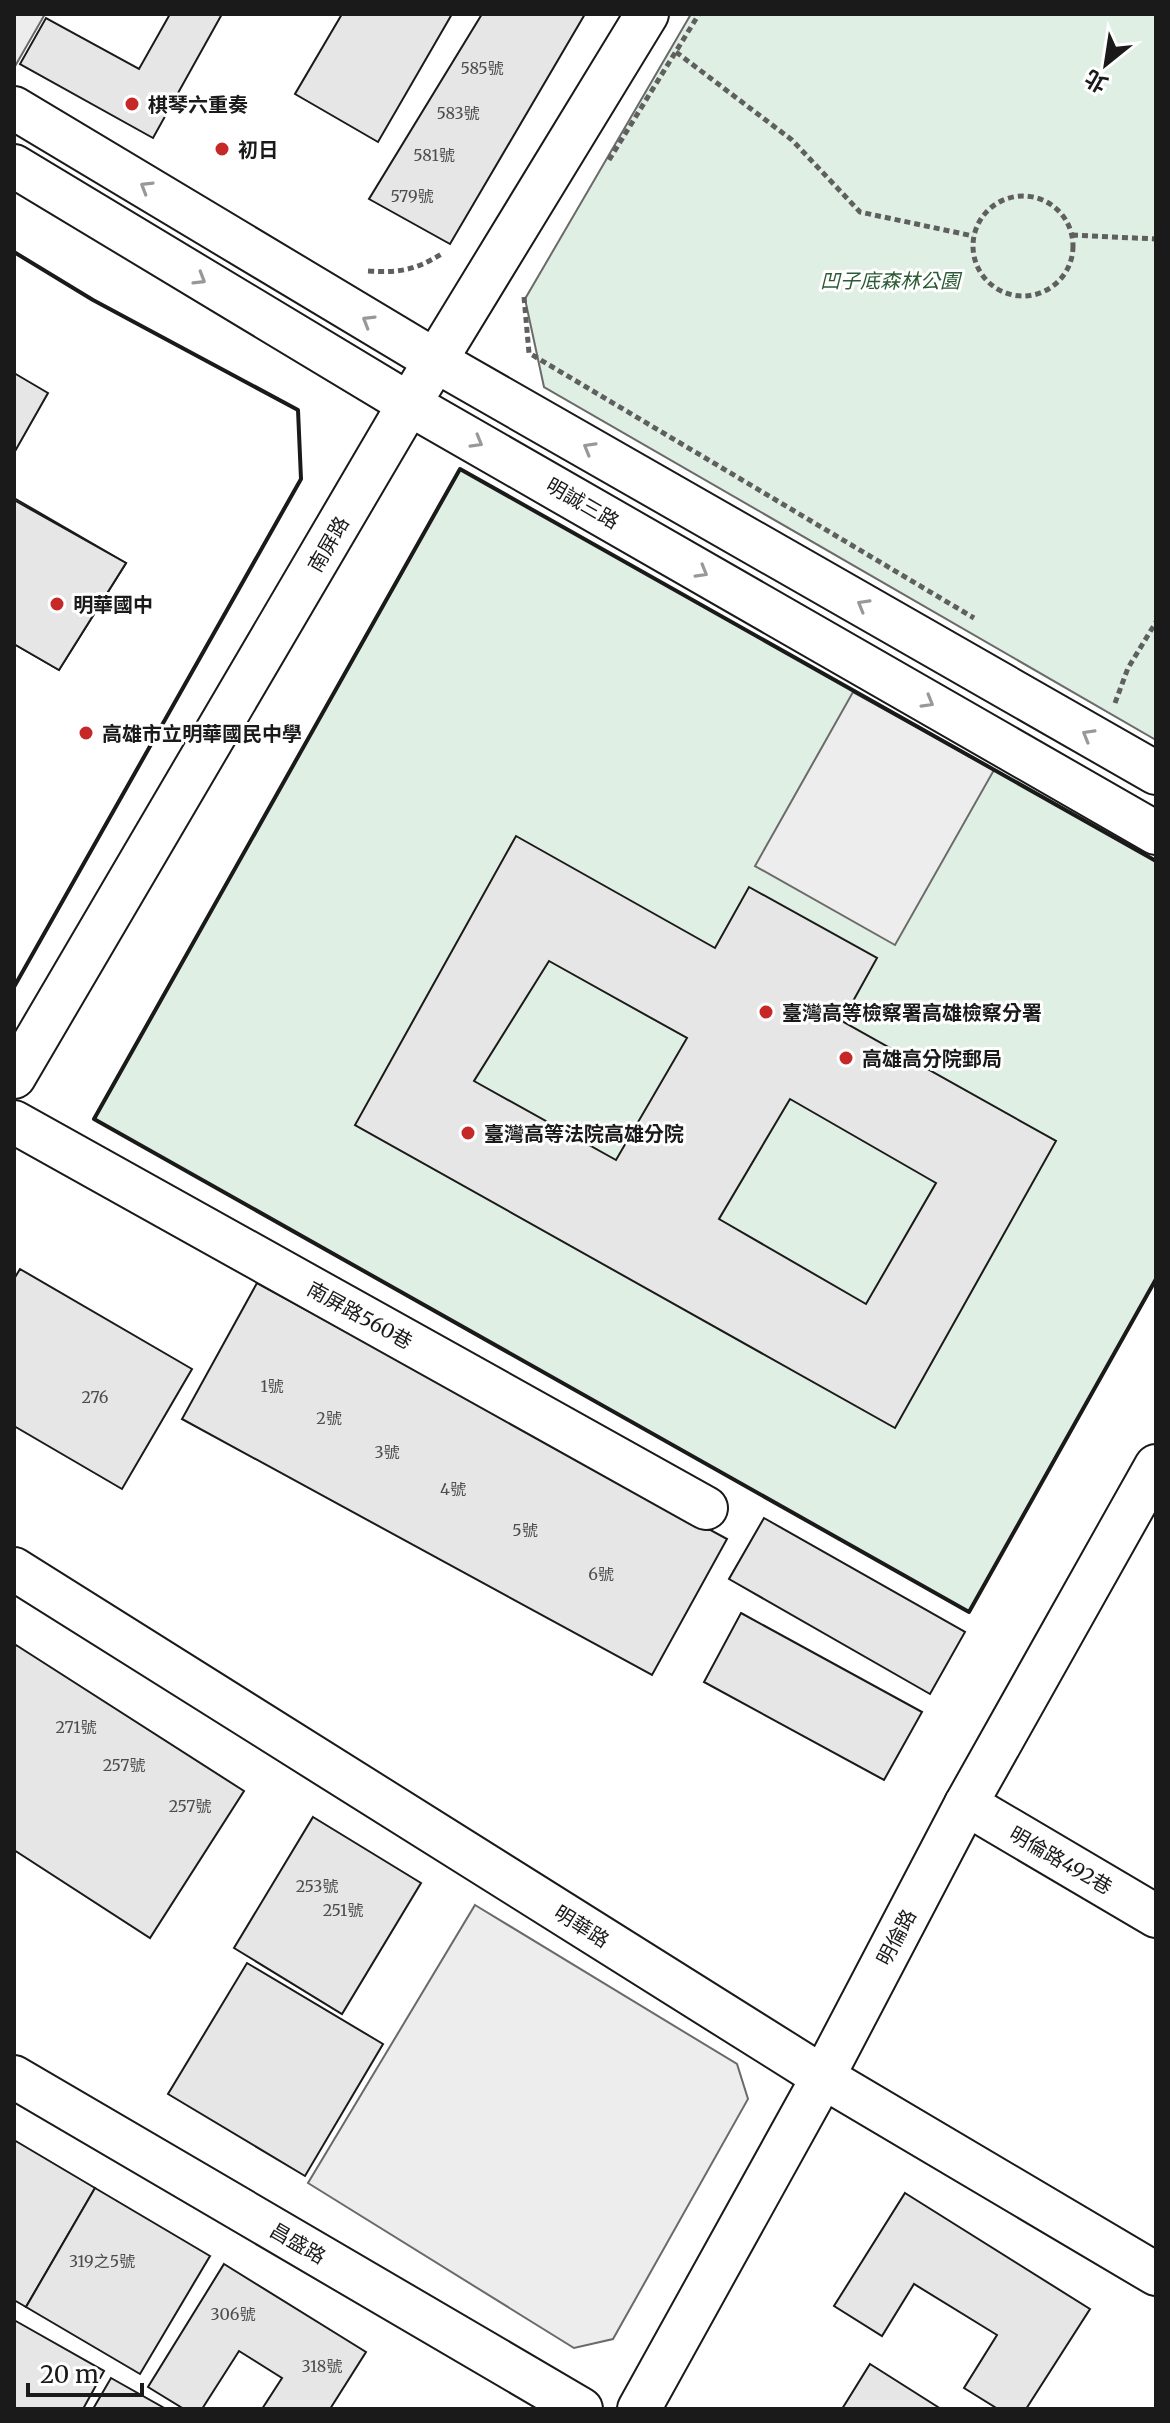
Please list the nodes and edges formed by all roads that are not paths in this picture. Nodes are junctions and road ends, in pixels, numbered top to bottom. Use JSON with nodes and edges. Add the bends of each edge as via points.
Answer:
{"nodes":[{"id":1,"x":647,"y":14,"type":"edge"},
{"id":2,"x":14,"y":108,"type":"edge"},
{"id":3,"x":14,"y":166,"type":"edge"},
{"id":4,"x":436,"y":361,"type":"junction"},
{"id":5,"x":409,"y":404,"type":"junction"},
{"id":6,"x":632,"y":473,"type":"junction"},
{"id":7,"x":607,"y":518,"type":"junction"},
{"id":8,"x":1156,"y":773,"type":"edge"},
{"id":9,"x":1156,"y":833,"type":"edge"},
{"id":10,"x":14,"y":1077,"type":"edge"},
{"id":11,"x":14,"y":1122,"type":"edge"},
{"id":12,"x":1154,"y":1474,"type":"edge"},
{"id":13,"x":706,"y":1508,"type":"dead end"},
{"id":14,"x":14,"y":1569,"type":"edge"},
{"id":15,"x":966,"y":1804,"type":"junction"},
{"id":16,"x":1156,"y":1916,"type":"edge"},
{"id":17,"x":14,"y":2077,"type":"edge"},
{"id":18,"x":823,"y":2077,"type":"junction"},
{"id":19,"x":1156,"y":2274,"type":"edge"},
{"id":20,"x":581,"y":2409,"type":"edge"},
{"id":21,"x":639,"y":2409,"type":"edge"}],
"edges":[{"from":1,"to":4,"type":"street","name":"南屏路"},
{"from":4,"to":2,"type":"street","one_way":true},
{"from":3,"to":5,"type":"street","name":"明誠三路","one_way":true},
{"from":4,"to":5,"type":"street","name":"南屏路"},
{"from":6,"to":4,"type":"street","one_way":true},
{"from":5,"to":7,"type":"street","name":"明誠三路","one_way":true},
{"from":5,"to":10,"type":"street","name":"南屏路"},
{"from":6,"to":7,"type":"street"},
{"from":8,"to":6,"type":"street","one_way":true},
{"from":7,"to":9,"type":"street","name":"明誠三路","one_way":true},
{"from":11,"to":13,"type":"street","name":"南屏路560巷"},
{"from":12,"to":15,"type":"street","name":"明倫路"},
{"from":14,"to":18,"type":"street","name":"明華路"},
{"from":15,"to":16,"type":"street","name":"明倫路492巷"},
{"from":15,"to":18,"type":"street","name":"明倫路"},
{"from":17,"to":20,"type":"street","name":"昌盛路"},
{"from":18,"to":19,"type":"street","name":"明華路"},
{"from":18,"to":21,"type":"street","name":"明倫路"}]}
